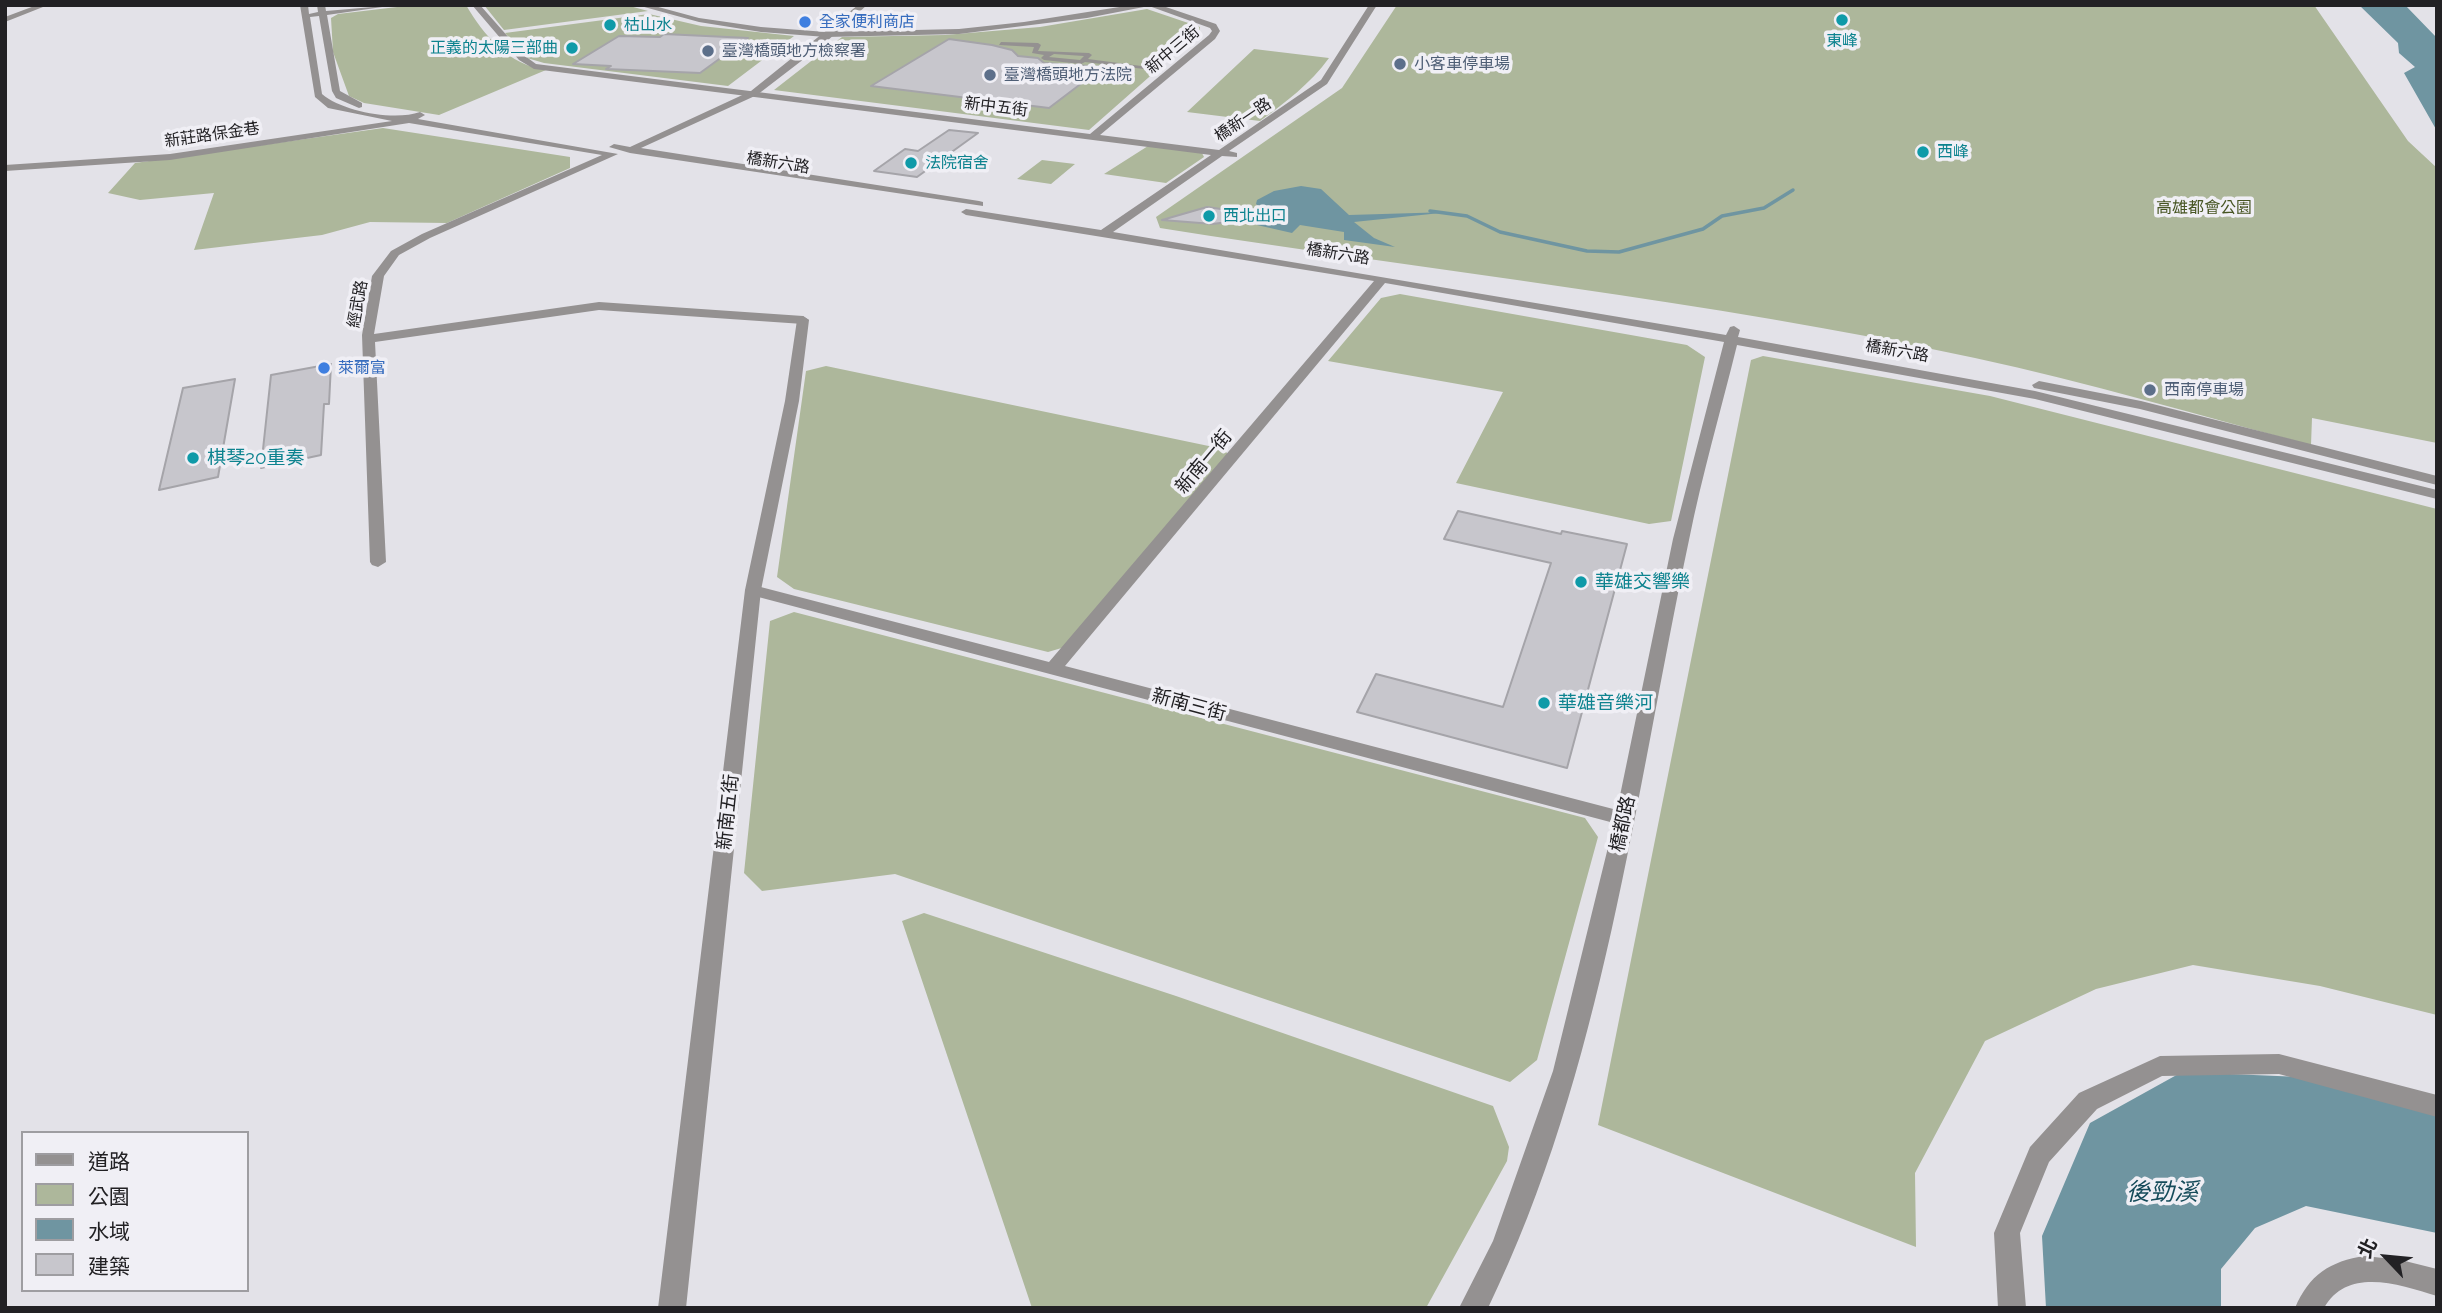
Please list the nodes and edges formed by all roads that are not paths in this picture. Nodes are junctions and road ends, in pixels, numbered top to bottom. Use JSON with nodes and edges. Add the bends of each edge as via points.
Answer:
{"nodes":[{"id":1,"x":44,"y":5,"type":"edge"},
{"id":2,"x":370,"y":5,"type":"edge"},
{"id":3,"x":392,"y":5,"type":"edge"},
{"id":4,"x":476,"y":5,"type":"edge"},
{"id":5,"x":641,"y":5,"type":"edge"},
{"id":6,"x":654,"y":5,"type":"edge"},
{"id":7,"x":851,"y":5,"type":"edge"},
{"id":8,"x":863,"y":5,"type":"edge"},
{"id":9,"x":1129,"y":5,"type":"edge"},
{"id":10,"x":1146,"y":5,"type":"edge"},
{"id":11,"x":1152,"y":5,"type":"edge"},
{"id":12,"x":1373,"y":5,"type":"edge"},
{"id":13,"x":1385,"y":5,"type":"edge"},
{"id":14,"x":321,"y":10,"type":"edge"},
{"id":15,"x":304,"y":11,"type":"edge"},
{"id":16,"x":5,"y":20,"type":"edge"},
{"id":17,"x":1371,"y":28,"type":"dead end"},
{"id":18,"x":819,"y":31,"type":"junction"},
{"id":19,"x":834,"y":31,"type":"junction"},
{"id":20,"x":1008,"y":34,"type":"dead end"},
{"id":21,"x":772,"y":66,"type":"dead end"},
{"id":22,"x":1346,"y":68,"type":"dead end"},
{"id":23,"x":1161,"y":69,"type":"dead end"},
{"id":24,"x":752,"y":80,"type":"dead end"},
{"id":25,"x":738,"y":91,"type":"junction"},
{"id":26,"x":754,"y":93,"type":"junction"},
{"id":27,"x":421,"y":116,"type":"junction"},
{"id":28,"x":407,"y":121,"type":"junction"},
{"id":29,"x":1093,"y":136,"type":"junction"},
{"id":30,"x":632,"y":149,"type":"junction"},
{"id":31,"x":614,"y":151,"type":"junction"},
{"id":32,"x":1228,"y":154,"type":"junction"},
{"id":33,"x":5,"y":168,"type":"edge"},
{"id":34,"x":1116,"y":232,"type":"junction"},
{"id":35,"x":1382,"y":279,"type":"junction"},
{"id":36,"x":1732,"y":333,"type":"junction"},
{"id":37,"x":368,"y":339,"type":"junction"},
{"id":38,"x":2437,"y":481,"type":"edge"},
{"id":39,"x":2437,"y":495,"type":"edge"},
{"id":40,"x":378,"y":562,"type":"dead end"},
{"id":41,"x":753,"y":590,"type":"junction"},
{"id":42,"x":1053,"y":669,"type":"junction"},
{"id":43,"x":1625,"y":819,"type":"junction"},
{"id":44,"x":2437,"y":1106,"type":"edge"},
{"id":45,"x":2437,"y":1283,"type":"edge"},
{"id":46,"x":672,"y":1308,"type":"edge"},
{"id":47,"x":1473,"y":1308,"type":"edge"},
{"id":48,"x":2012,"y":1308,"type":"edge"},
{"id":49,"x":2309,"y":1308,"type":"edge"}],
"edges":[{"from":1,"to":16,"type":"street"},
{"from":2,"to":14,"type":"street"},
{"from":3,"to":14,"type":"street"},
{"from":4,"to":25,"type":"street","via":[[534,66]]},
{"from":5,"to":18,"type":"street","via":[[749,29]]},
{"from":6,"to":18,"type":"street","via":[[753,25]]},
{"from":7,"to":18,"type":"street"},
{"from":8,"to":19,"type":"street"},
{"from":9,"to":19,"type":"street","via":[[963,28]]},
{"from":10,"to":19,"type":"street","via":[[992,28],[925,33]]},
{"from":11,"to":29,"type":"street","name":"新中三街","via":[[1213,26],[1216,31]]},
{"from":12,"to":32,"type":"street","name":"橋新一路","via":[[1324,82]]},
{"from":13,"to":17,"type":"street"},
{"from":14,"to":15,"type":"street"},
{"from":14,"to":27,"type":"street","name":"橋新六路","via":[[339,96],[365,106]]},
{"from":15,"to":28,"type":"street","name":"橋新六路","via":[[318,95],[341,109]]},
{"from":18,"to":19,"type":"street"},
{"from":18,"to":21,"type":"street"},
{"from":19,"to":26,"type":"street"},
{"from":20,"to":23,"type":"street","via":[[999,45],[1038,46],[1034,52],[1089,55],[1083,60]]},
{"from":22,"to":32,"type":"street","name":"橋新一路","via":[[1322,94]]},
{"from":24,"to":25,"type":"street","name":"經武路"},
{"from":25,"to":26,"type":"street","name":"新中五街"},
{"from":25,"to":31,"type":"street","name":"經武路"},
{"from":26,"to":29,"type":"street","name":"新中五街"},
{"from":26,"to":30,"type":"street"},
{"from":27,"to":28,"type":"street","name":"新莊路保金巷"},
{"from":27,"to":31,"type":"street","name":"橋新六路"},
{"from":28,"to":31,"type":"street","name":"橋新六路"},
{"from":28,"to":33,"type":"street","name":"新莊路保金巷","via":[[170,157]]},
{"from":29,"to":32,"type":"street","name":"新中五街"},
{"from":30,"to":31,"type":"street","name":"橋新六路"},
{"from":30,"to":34,"type":"street","name":"橋新六路","via":[[979,204]]},
{"from":31,"to":34,"type":"street","name":"橋新六路","via":[[967,212]]},
{"from":31,"to":37,"type":"street","name":"經武路","via":[[396,253],[379,276]]},
{"from":32,"to":34,"type":"street","name":"橋新一路"},
{"from":34,"to":35,"type":"street","name":"橋新六路"},
{"from":34,"to":36,"type":"street","name":"橋新六路"},
{"from":35,"to":36,"type":"street","name":"橋新六路"},
{"from":35,"to":42,"type":"street","name":"新南一街"},
{"from":36,"to":38,"type":"street","name":"橋新六路","via":[[1847,347],[2141,405]]},
{"from":36,"to":39,"type":"street","name":"橋新六路","via":[[2035,395]]},
{"from":36,"to":43,"type":"street","name":"橋都路","via":[[1681,539]]},
{"from":37,"to":40,"type":"street","name":"經武路"},
{"from":37,"to":41,"type":"street","name":"新南五街","via":[[599,306],[803,320],[792,401]]},
{"from":41,"to":42,"type":"street","name":"新南三街"},
{"from":41,"to":46,"type":"street","name":"新南五街"},
{"from":42,"to":43,"type":"street","name":"新南三街"},
{"from":43,"to":47,"type":"street","name":"橋都路","via":[[1565,1071],[1504,1247]]},
{"from":44,"to":48,"type":"street","via":[[2278,1064],[2160,1066],[2088,1101],[2039,1155],[2007,1233]]},
{"from":45,"to":49,"type":"street","via":[[2392,1269],[2362,1267],[2322,1284]]}]}
